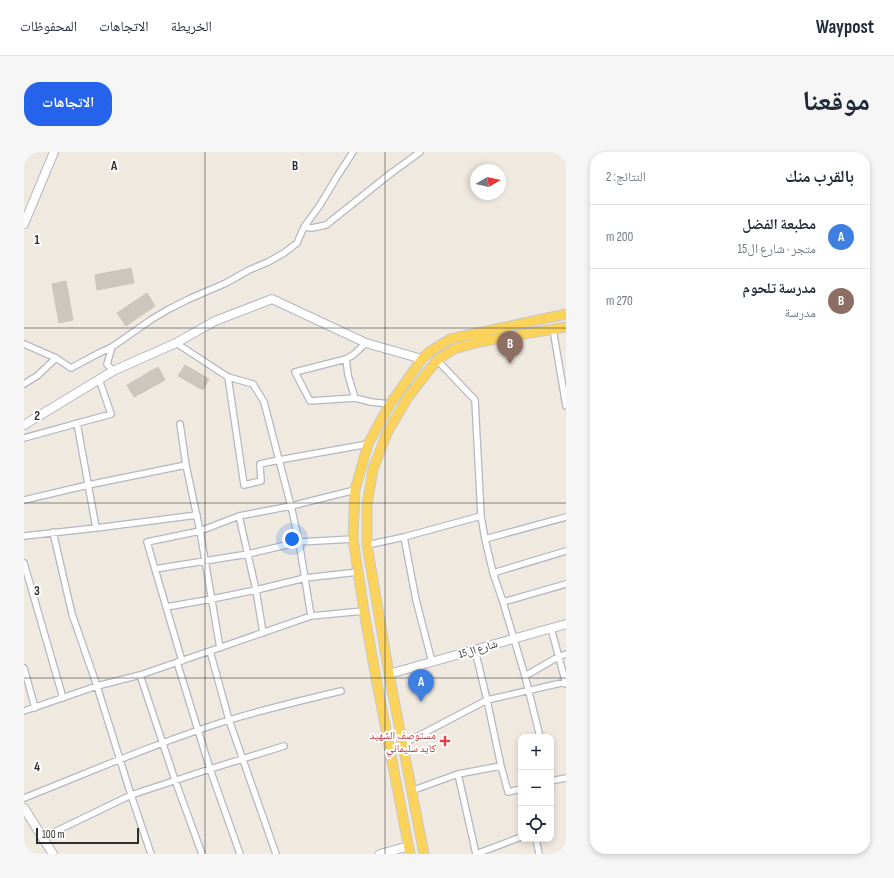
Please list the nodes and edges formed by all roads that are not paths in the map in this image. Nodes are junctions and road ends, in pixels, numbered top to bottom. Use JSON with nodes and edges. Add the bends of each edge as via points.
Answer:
{"nodes":[{"id":1,"x":54,"y":152,"type":"edge"},
{"id":2,"x":353,"y":152,"type":"edge"},
{"id":3,"x":420,"y":152,"type":"edge"},
{"id":4,"x":24,"y":224,"type":"edge"},
{"id":5,"x":304,"y":227,"type":"junction"},
{"id":6,"x":566,"y":314,"type":"edge"},
{"id":7,"x":566,"y":327,"type":"edge"},
{"id":8,"x":553,"y":330,"type":"junction"},
{"id":9,"x":176,"y":343,"type":"junction"},
{"id":10,"x":366,"y":343,"type":"junction"},
{"id":11,"x":24,"y":344,"type":"edge"},
{"id":12,"x":112,"y":347,"type":"junction"},
{"id":13,"x":56,"y":358,"type":"junction"},
{"id":14,"x":346,"y":359,"type":"junction"},
{"id":15,"x":422,"y":359,"type":"junction"},
{"id":16,"x":437,"y":360,"type":"junction"},
{"id":17,"x":113,"y":371,"type":"junction"},
{"id":18,"x":228,"y":377,"type":"junction"},
{"id":19,"x":99,"y":379,"type":"junction"},
{"id":20,"x":24,"y":384,"type":"edge"},
{"id":21,"x":355,"y":398,"type":"junction"},
{"id":22,"x":390,"y":404,"type":"junction"},
{"id":23,"x":566,"y":406,"type":"edge"},
{"id":24,"x":77,"y":423,"type":"junction"},
{"id":25,"x":180,"y":424,"type":"dead end"},
{"id":26,"x":24,"y":426,"type":"edge"},
{"id":27,"x":24,"y":438,"type":"edge"},
{"id":28,"x":368,"y":444,"type":"junction"},
{"id":29,"x":280,"y":460,"type":"junction"},
{"id":30,"x":186,"y":465,"type":"junction"},
{"id":31,"x":88,"y":485,"type":"junction"},
{"id":32,"x":355,"y":490,"type":"junction"},
{"id":33,"x":24,"y":500,"type":"edge"},
{"id":34,"x":291,"y":506,"type":"junction"},
{"id":35,"x":197,"y":515,"type":"junction"},
{"id":36,"x":239,"y":516,"type":"junction"},
{"id":37,"x":481,"y":516,"type":"junction"},
{"id":38,"x":566,"y":517,"type":"edge"},
{"id":39,"x":96,"y":528,"type":"junction"},
{"id":40,"x":200,"y":530,"type":"junction"},
{"id":41,"x":53,"y":532,"type":"junction"},
{"id":42,"x":24,"y":536,"type":"edge"},
{"id":43,"x":404,"y":537,"type":"junction"},
{"id":44,"x":353,"y":538,"type":"junction"},
{"id":45,"x":485,"y":539,"type":"junction"},
{"id":46,"x":299,"y":542,"type":"junction"},
{"id":47,"x":367,"y":544,"type":"junction"},
{"id":48,"x":566,"y":550,"type":"edge"},
{"id":49,"x":248,"y":554,"type":"junction"},
{"id":50,"x":205,"y":561,"type":"junction"},
{"id":51,"x":24,"y":563,"type":"edge"},
{"id":52,"x":155,"y":569,"type":"junction"},
{"id":53,"x":358,"y":572,"type":"junction"},
{"id":54,"x":493,"y":573,"type":"junction"},
{"id":55,"x":305,"y":578,"type":"junction"},
{"id":56,"x":566,"y":584,"type":"edge"},
{"id":57,"x":256,"y":590,"type":"junction"},
{"id":58,"x":212,"y":599,"type":"junction"},
{"id":59,"x":503,"y":602,"type":"junction"},
{"id":60,"x":166,"y":607,"type":"junction"},
{"id":61,"x":364,"y":611,"type":"junction"},
{"id":62,"x":311,"y":616,"type":"junction"},
{"id":63,"x":566,"y":624,"type":"edge"},
{"id":64,"x":550,"y":628,"type":"junction"},
{"id":65,"x":263,"y":633,"type":"junction"},
{"id":66,"x":514,"y":639,"type":"junction"},
{"id":67,"x":220,"y":648,"type":"junction"},
{"id":68,"x":474,"y":650,"type":"junction"},
{"id":69,"x":210,"y":651,"type":"junction"},
{"id":70,"x":566,"y":654,"type":"edge"},
{"id":71,"x":558,"y":657,"type":"junction"},
{"id":72,"x":179,"y":662,"type":"junction"},
{"id":73,"x":432,"y":662,"type":"junction"},
{"id":74,"x":24,"y":668,"type":"edge"},
{"id":75,"x":140,"y":674,"type":"junction"},
{"id":76,"x":389,"y":674,"type":"junction"},
{"id":77,"x":525,"y":676,"type":"junction"},
{"id":78,"x":566,"y":683,"type":"edge"},
{"id":79,"x":97,"y":686,"type":"junction"},
{"id":80,"x":341,"y":691,"type":"dead end"},
{"id":81,"x":528,"y":691,"type":"junction"},
{"id":82,"x":63,"y":698,"type":"junction"},
{"id":83,"x":487,"y":700,"type":"junction"},
{"id":84,"x":35,"y":708,"type":"junction"},
{"id":85,"x":24,"y":711,"type":"edge"},
{"id":86,"x":229,"y":720,"type":"junction"},
{"id":87,"x":198,"y":731,"type":"junction"},
{"id":88,"x":539,"y":734,"type":"edge"},
{"id":89,"x":163,"y":743,"type":"junction"},
{"id":90,"x":402,"y":744,"type":"junction"},
{"id":91,"x":284,"y":746,"type":"dead end"},
{"id":92,"x":120,"y":759,"type":"junction"},
{"id":93,"x":242,"y":759,"type":"junction"},
{"id":94,"x":501,"y":766,"type":"junction"},
{"id":95,"x":210,"y":769,"type":"junction"},
{"id":96,"x":458,"y":774,"type":"junction"},
{"id":97,"x":566,"y":778,"type":"edge"},
{"id":98,"x":176,"y":780,"type":"junction"},
{"id":99,"x":554,"y":780,"type":"edge"},
{"id":100,"x":518,"y":790,"type":"edge"},
{"id":101,"x":412,"y":791,"type":"junction"},
{"id":102,"x":131,"y":795,"type":"junction"},
{"id":103,"x":24,"y":798,"type":"edge"},
{"id":104,"x":24,"y":808,"type":"edge"},
{"id":105,"x":42,"y":838,"type":"junction"},
{"id":106,"x":518,"y":838,"type":"edge"},
{"id":107,"x":537,"y":842,"type":"edge"},
{"id":108,"x":410,"y":850,"type":"edge"},
{"id":109,"x":53,"y":854,"type":"edge"},
{"id":110,"x":151,"y":854,"type":"edge"},
{"id":111,"x":202,"y":854,"type":"edge"},
{"id":112,"x":240,"y":854,"type":"edge"},
{"id":113,"x":276,"y":854,"type":"edge"},
{"id":114,"x":380,"y":854,"type":"edge"},
{"id":115,"x":424,"y":854,"type":"edge"},
{"id":116,"x":476,"y":854,"type":"edge"},
{"id":117,"x":539,"y":854,"type":"edge"}],
"edges":[{"from":1,"to":4,"type":"street"},
{"from":2,"to":5,"type":"street"},
{"from":3,"to":5,"type":"street","via":[[326,225]]},
{"from":5,"to":12,"type":"street","via":[[297,243],[284,253],[170,309]]},
{"from":6,"to":15,"type":"main road","via":[[450,339]]},
{"from":7,"to":8,"type":"main road"},
{"from":8,"to":16,"type":"main road","via":[[480,342],[454,349]]},
{"from":8,"to":23,"type":"street"},
{"from":9,"to":10,"type":"street","via":[[215,321],[272,299]]},
{"from":9,"to":17,"type":"street"},
{"from":9,"to":18,"type":"street"},
{"from":10,"to":14,"type":"street"},
{"from":10,"to":15,"type":"street"},
{"from":11,"to":13,"type":"street"},
{"from":12,"to":13,"type":"street","via":[[71,368]]},
{"from":12,"to":17,"type":"street","via":[[107,364]]},
{"from":13,"to":20,"type":"street"},
{"from":14,"to":21,"type":"street"},
{"from":14,"to":21,"type":"street","via":[[295,372],[310,401]]},
{"from":15,"to":22,"type":"main road"},
{"from":16,"to":37,"type":"street","via":[[475,400]]},
{"from":16,"to":47,"type":"main road","via":[[404,403],[387,433],[373,469],[367,505]]},
{"from":17,"to":19,"type":"street"},
{"from":18,"to":29,"type":"street","via":[[253,384],[264,402]]},
{"from":18,"to":29,"type":"street","via":[[244,485],[261,481],[260,464]]},
{"from":19,"to":24,"type":"street","via":[[111,414]]},
{"from":19,"to":26,"type":"street"},
{"from":21,"to":22,"type":"street"},
{"from":22,"to":28,"type":"main road"},
{"from":24,"to":27,"type":"street"},
{"from":24,"to":31,"type":"street"},
{"from":25,"to":30,"type":"street"},
{"from":28,"to":29,"type":"street"},
{"from":28,"to":32,"type":"main road"},
{"from":29,"to":34,"type":"street"},
{"from":30,"to":31,"type":"street"},
{"from":30,"to":35,"type":"street"},
{"from":31,"to":33,"type":"street"},
{"from":31,"to":39,"type":"street"},
{"from":32,"to":34,"type":"street"},
{"from":32,"to":44,"type":"main road"},
{"from":34,"to":36,"type":"street"},
{"from":34,"to":46,"type":"street"},
{"from":35,"to":39,"type":"street"},
{"from":35,"to":40,"type":"street"},
{"from":36,"to":40,"type":"street"},
{"from":36,"to":49,"type":"street"},
{"from":37,"to":43,"type":"street"},
{"from":37,"to":45,"type":"street"},
{"from":38,"to":45,"type":"street"},
{"from":39,"to":41,"type":"street"},
{"from":40,"to":50,"type":"street"},
{"from":40,"to":52,"type":"street","via":[[148,542]]},
{"from":41,"to":42,"type":"street"},
{"from":41,"to":79,"type":"street","via":[[72,614]]},
{"from":43,"to":47,"type":"street"},
{"from":43,"to":73,"type":"street","via":[[416,600]]},
{"from":44,"to":46,"type":"street"},
{"from":44,"to":53,"type":"main road"},
{"from":45,"to":54,"type":"street"},
{"from":46,"to":49,"type":"street"},
{"from":46,"to":55,"type":"street"},
{"from":47,"to":76,"type":"main road"},
{"from":48,"to":54,"type":"street"},
{"from":49,"to":50,"type":"street"},
{"from":49,"to":57,"type":"street"},
{"from":50,"to":52,"type":"street"},
{"from":50,"to":58,"type":"street"},
{"from":51,"to":82,"type":"street"},
{"from":52,"to":60,"type":"street"},
{"from":53,"to":55,"type":"street"},
{"from":53,"to":61,"type":"main road"},
{"from":54,"to":59,"type":"street"},
{"from":55,"to":57,"type":"street"},
{"from":55,"to":62,"type":"street"},
{"from":56,"to":59,"type":"street"},
{"from":57,"to":58,"type":"street"},
{"from":57,"to":65,"type":"street"},
{"from":58,"to":60,"type":"street"},
{"from":58,"to":67,"type":"street"},
{"from":59,"to":66,"type":"street"},
{"from":60,"to":72,"type":"street"},
{"from":61,"to":62,"type":"street"},
{"from":61,"to":108,"type":"main road"},
{"from":62,"to":65,"type":"street"},
{"from":63,"to":64,"type":"street","name":"شارع ال15"},
{"from":64,"to":66,"type":"street","name":"شارع ال15"},
{"from":64,"to":71,"type":"street"},
{"from":65,"to":67,"type":"street"},
{"from":66,"to":68,"type":"street","name":"شارع ال15"},
{"from":66,"to":77,"type":"street"},
{"from":67,"to":69,"type":"street"},
{"from":68,"to":73,"type":"street","name":"شارع ال15"},
{"from":68,"to":83,"type":"street"},
{"from":69,"to":72,"type":"street"},
{"from":69,"to":86,"type":"street"},
{"from":70,"to":71,"type":"street"},
{"from":71,"to":77,"type":"street"},
{"from":71,"to":78,"type":"street"},
{"from":72,"to":75,"type":"street"},
{"from":72,"to":87,"type":"street"},
{"from":73,"to":76,"type":"street","name":"شارع ال15"},
{"from":74,"to":84,"type":"street"},
{"from":75,"to":79,"type":"street"},
{"from":75,"to":89,"type":"street"},
{"from":76,"to":90,"type":"main road"},
{"from":77,"to":81,"type":"street"},
{"from":78,"to":81,"type":"street"},
{"from":79,"to":82,"type":"street"},
{"from":79,"to":92,"type":"street"},
{"from":80,"to":86,"type":"street"},
{"from":81,"to":83,"type":"street"},
{"from":81,"to":88,"type":"street"},
{"from":82,"to":84,"type":"street"},
{"from":83,"to":90,"type":"street"},
{"from":83,"to":94,"type":"street"},
{"from":84,"to":85,"type":"street"},
{"from":86,"to":87,"type":"street"},
{"from":86,"to":93,"type":"street"},
{"from":87,"to":89,"type":"street"},
{"from":87,"to":95,"type":"street"},
{"from":89,"to":92,"type":"street"},
{"from":89,"to":98,"type":"street"},
{"from":90,"to":101,"type":"main road"},
{"from":91,"to":93,"type":"street"},
{"from":92,"to":102,"type":"street"},
{"from":92,"to":103,"type":"street"},
{"from":93,"to":95,"type":"street"},
{"from":93,"to":113,"type":"street"},
{"from":94,"to":96,"type":"street"},
{"from":94,"to":100,"type":"street","via":[[508,792]]},
{"from":95,"to":98,"type":"street"},
{"from":95,"to":112,"type":"street"},
{"from":96,"to":101,"type":"street"},
{"from":96,"to":116,"type":"street"},
{"from":97,"to":99,"type":"street"},
{"from":98,"to":102,"type":"street"},
{"from":98,"to":111,"type":"street"},
{"from":101,"to":115,"type":"main road"},
{"from":102,"to":105,"type":"street"},
{"from":102,"to":110,"type":"street"},
{"from":104,"to":105,"type":"street"},
{"from":105,"to":109,"type":"street"},
{"from":106,"to":116,"type":"street"},
{"from":107,"to":117,"type":"street"},
{"from":108,"to":114,"type":"street"}]}
